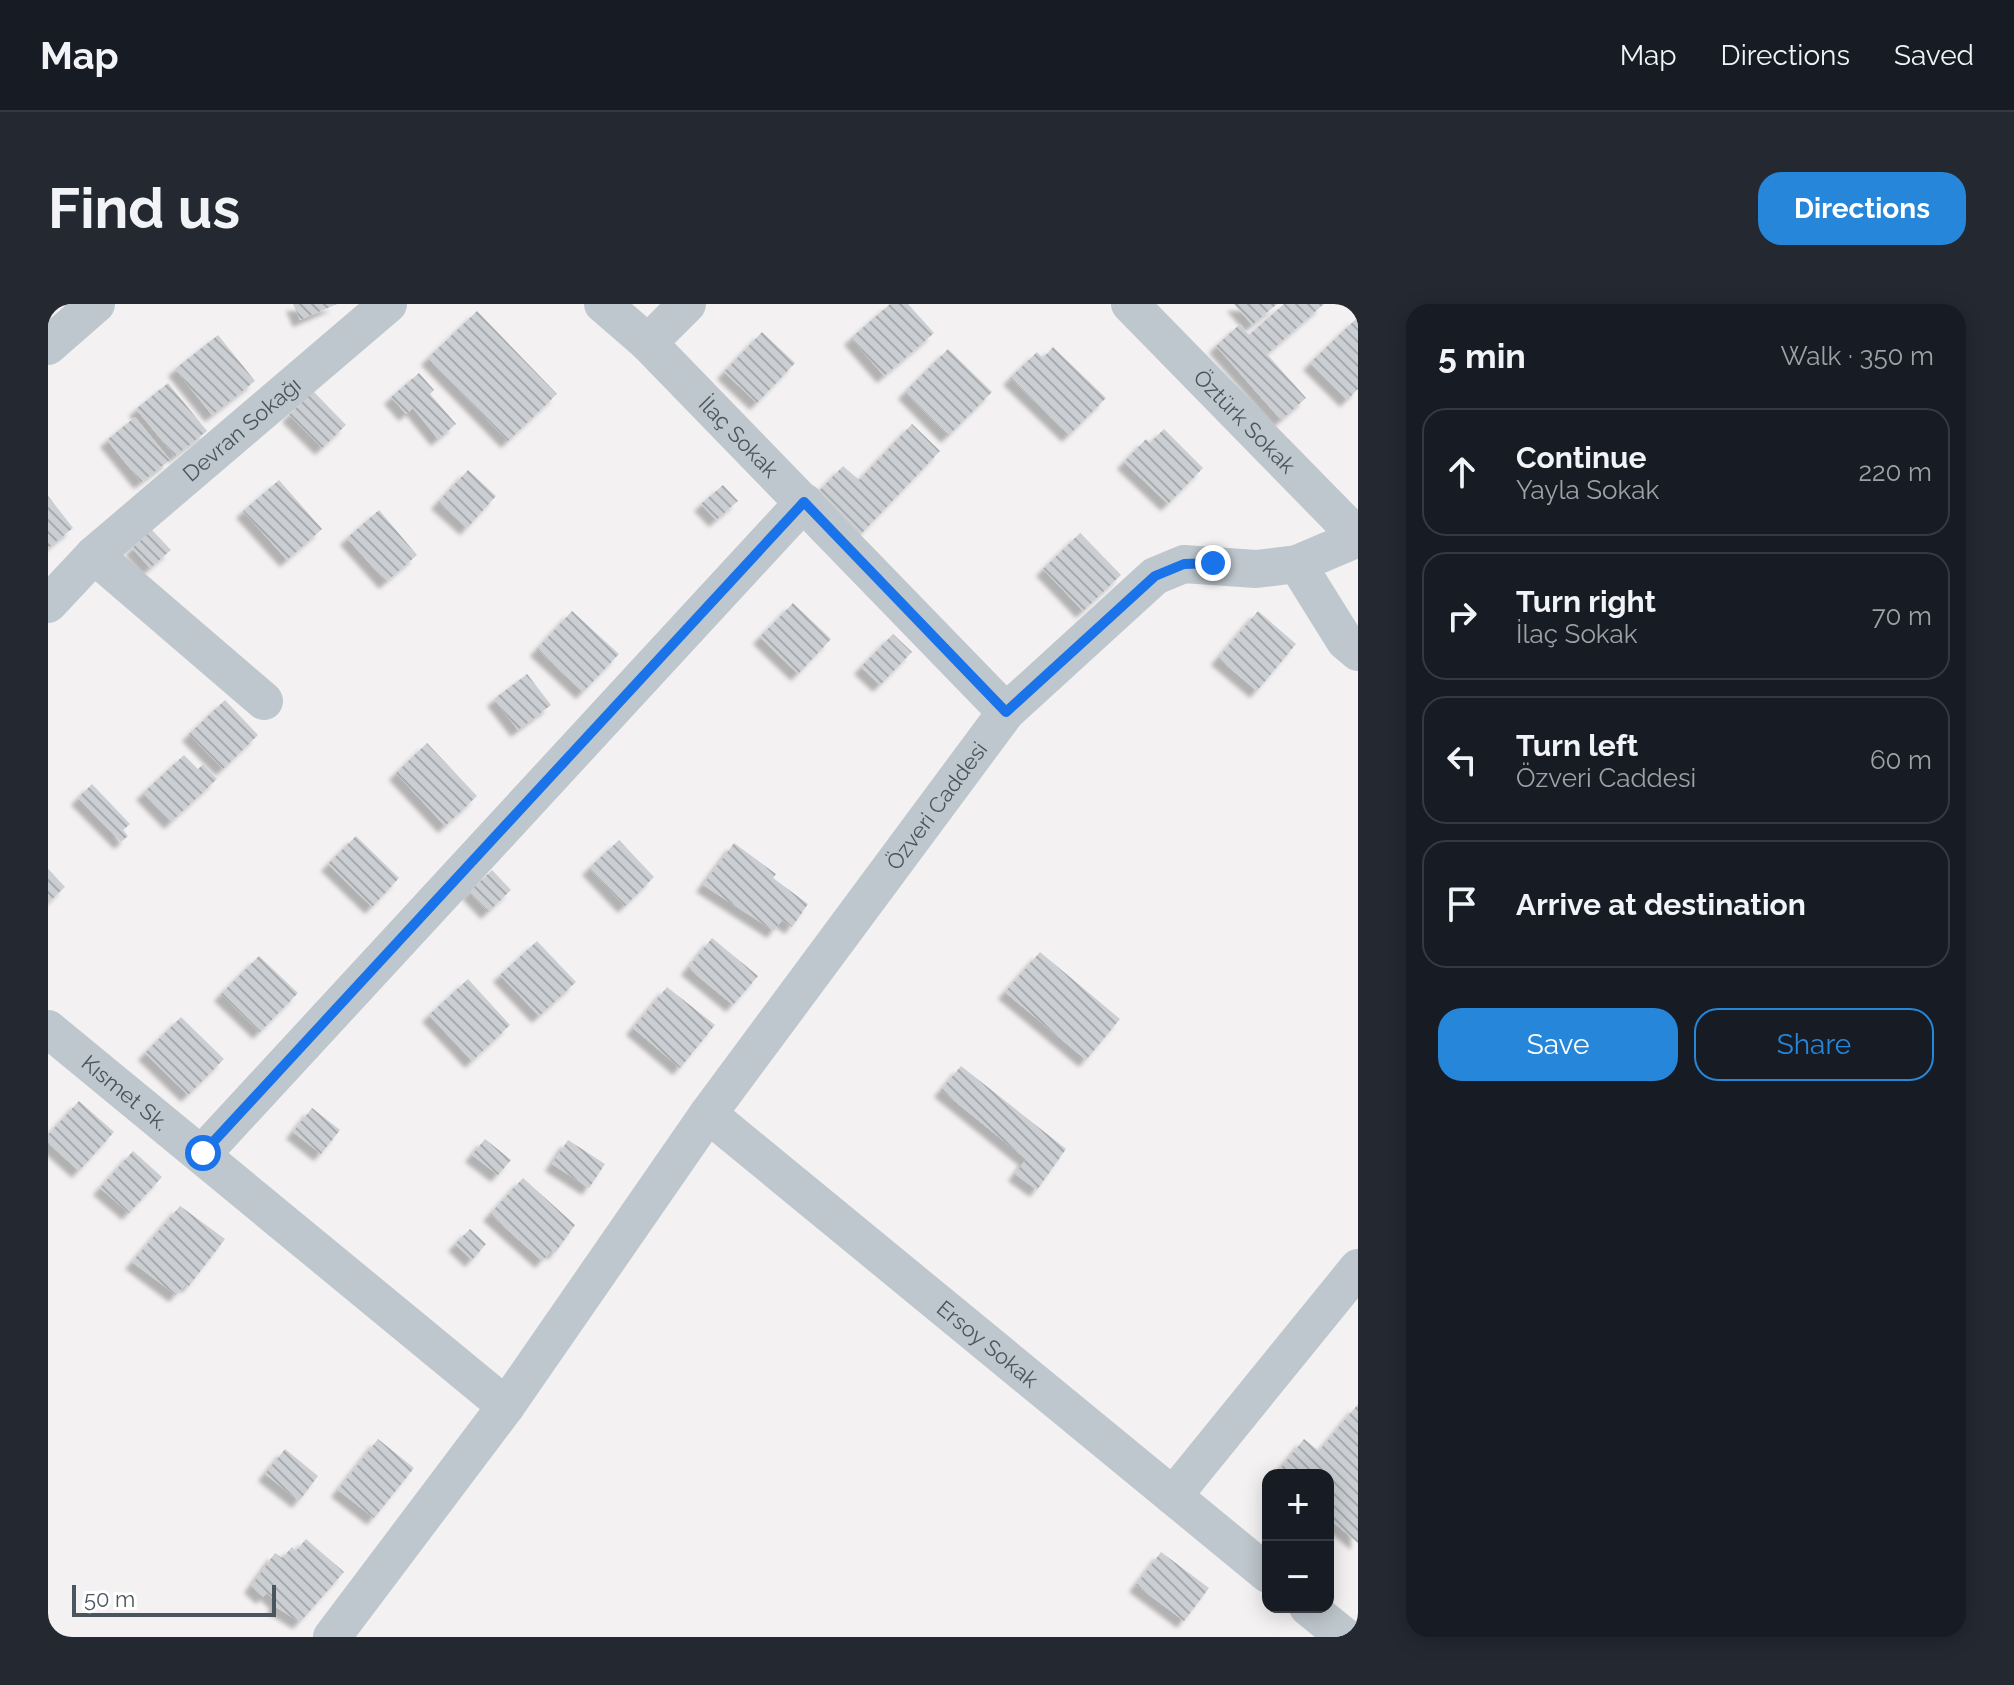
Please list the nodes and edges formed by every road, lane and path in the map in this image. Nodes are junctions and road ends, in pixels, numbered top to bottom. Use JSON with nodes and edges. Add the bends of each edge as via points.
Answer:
{"nodes":[{"id":1,"x":96,"y":304,"type":"edge"},
{"id":2,"x":388,"y":304,"type":"edge"},
{"id":3,"x":603,"y":304,"type":"edge"},
{"id":4,"x":687,"y":304,"type":"edge"},
{"id":5,"x":1130,"y":304,"type":"edge"},
{"id":6,"x":648,"y":343,"type":"junction"},
{"id":7,"x":48,"y":346,"type":"edge"},
{"id":8,"x":804,"y":502,"type":"junction"},
{"id":9,"x":1358,"y":538,"type":"edge"},
{"id":10,"x":94,"y":555,"type":"junction"},
{"id":11,"x":1297,"y":564,"type":"junction"},
{"id":12,"x":48,"y":604,"type":"edge"},
{"id":13,"x":1358,"y":652,"type":"edge"},
{"id":14,"x":264,"y":701,"type":"dead end"},
{"id":15,"x":1006,"y":712,"type":"junction"},
{"id":16,"x":48,"y":1029,"type":"edge"},
{"id":17,"x":708,"y":1114,"type":"junction"},
{"id":18,"x":203,"y":1153,"type":"junction"},
{"id":19,"x":1358,"y":1268,"type":"edge"},
{"id":20,"x":506,"y":1406,"type":"junction"},
{"id":21,"x":1173,"y":1496,"type":"junction"},
{"id":22,"x":1262,"y":1569,"type":"edge"},
{"id":23,"x":1315,"y":1613,"type":"edge"},
{"id":24,"x":332,"y":1637,"type":"edge"},
{"id":25,"x":1345,"y":1637,"type":"edge"}],
"edges":[{"from":1,"to":7,"type":"street"},
{"from":2,"to":10,"type":"street","name":"Devran Sokağı"},
{"from":3,"to":6,"type":"street","name":"İlaç Sokak"},
{"from":4,"to":6,"type":"street"},
{"from":5,"to":9,"type":"street","name":"Öztürk Sokak"},
{"from":6,"to":8,"type":"street","name":"İlaç Sokak"},
{"from":8,"to":15,"type":"street","name":"İlaç Sokak"},
{"from":8,"to":18,"type":"street"},
{"from":9,"to":11,"type":"street","name":"Özveri Caddesi"},
{"from":10,"to":12,"type":"street","name":"Devran Sokağı"},
{"from":10,"to":14,"type":"street"},
{"from":11,"to":13,"type":"street","via":[[1345,641]]},
{"from":11,"to":15,"type":"street","name":"Özveri Caddesi","via":[[1256,569],[1184,564],[1155,576]]},
{"from":15,"to":17,"type":"street","name":"Özveri Caddesi"},
{"from":16,"to":18,"type":"street","name":"Kısmet Sk."},
{"from":17,"to":20,"type":"street","name":"Özveri Caddesi"},
{"from":17,"to":21,"type":"street","name":"Ersoy Sokak"},
{"from":18,"to":20,"type":"street","name":"Kısmet Sk."},
{"from":19,"to":21,"type":"street"},
{"from":20,"to":24,"type":"street","name":"Özveri Caddesi"},
{"from":21,"to":22,"type":"street","name":"Ersoy Sokak"},
{"from":23,"to":25,"type":"street"}]}
